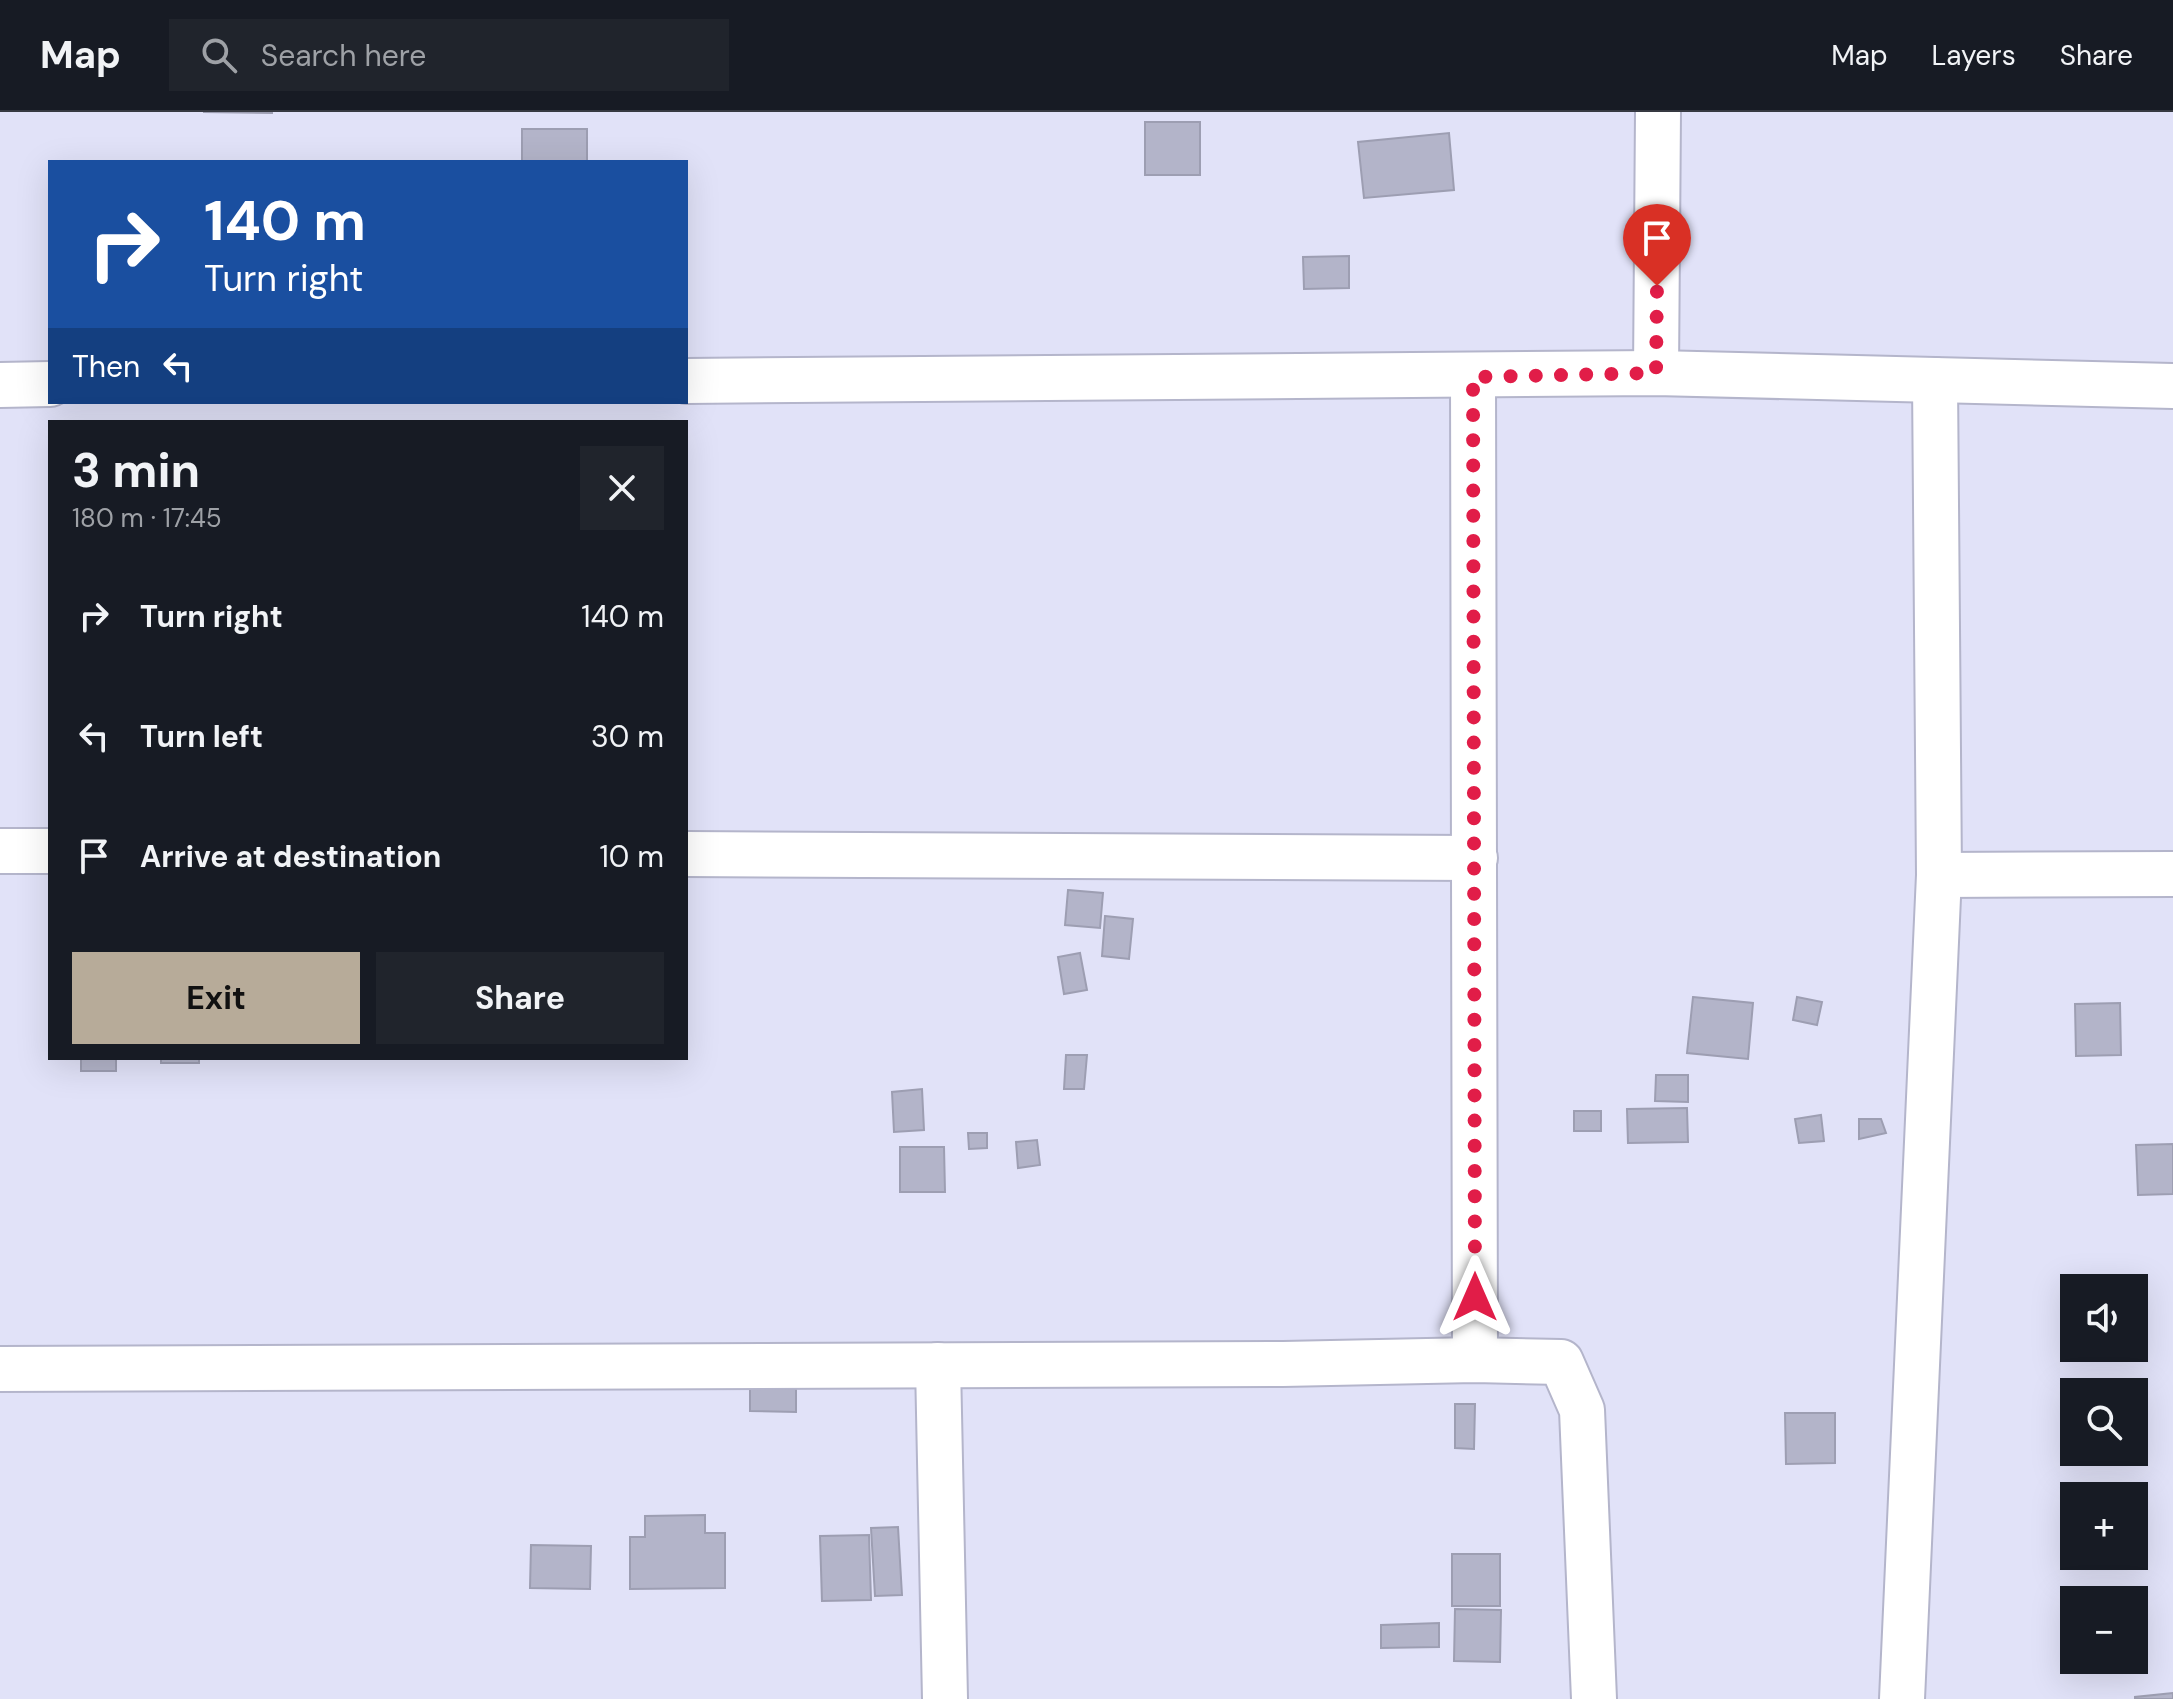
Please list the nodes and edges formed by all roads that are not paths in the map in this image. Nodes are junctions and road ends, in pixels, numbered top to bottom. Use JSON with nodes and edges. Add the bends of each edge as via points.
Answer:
{"nodes":[{"id":1,"x":1658,"y":112,"type":"edge"},
{"id":2,"x":1656,"y":373,"type":"junction"},
{"id":3,"x":1473,"y":377,"type":"junction"},
{"id":4,"x":1935,"y":380,"type":"junction"},
{"id":5,"x":688,"y":381,"type":"edge"},
{"id":6,"x":48,"y":384,"type":"edge"},
{"id":7,"x":0,"y":385,"type":"edge"},
{"id":8,"x":2173,"y":386,"type":"edge"},
{"id":9,"x":0,"y":851,"type":"edge"},
{"id":10,"x":48,"y":851,"type":"edge"},
{"id":11,"x":688,"y":854,"type":"edge"},
{"id":12,"x":1475,"y":858,"type":"junction"},
{"id":13,"x":2173,"y":874,"type":"edge"},
{"id":14,"x":1939,"y":875,"type":"junction"},
{"id":15,"x":1475,"y":1360,"type":"junction"},
{"id":16,"x":938,"y":1365,"type":"junction"},
{"id":17,"x":0,"y":1369,"type":"edge"},
{"id":18,"x":945,"y":1699,"type":"edge"},
{"id":19,"x":1594,"y":1699,"type":"edge"},
{"id":20,"x":1902,"y":1699,"type":"edge"}],
"edges":[{"from":1,"to":2,"type":"street"},
{"from":2,"to":3,"type":"street"},
{"from":2,"to":4,"type":"street"},
{"from":3,"to":5,"type":"street"},
{"from":3,"to":12,"type":"street"},
{"from":4,"to":8,"type":"street"},
{"from":4,"to":14,"type":"street"},
{"from":6,"to":7,"type":"street"},
{"from":9,"to":10,"type":"street"},
{"from":11,"to":12,"type":"street"},
{"from":12,"to":15,"type":"street"},
{"from":13,"to":14,"type":"street"},
{"from":14,"to":20,"type":"street"},
{"from":15,"to":16,"type":"street"},
{"from":15,"to":19,"type":"street","via":[[1561,1362],[1582,1410]]},
{"from":16,"to":17,"type":"street"},
{"from":16,"to":18,"type":"street"}]}
